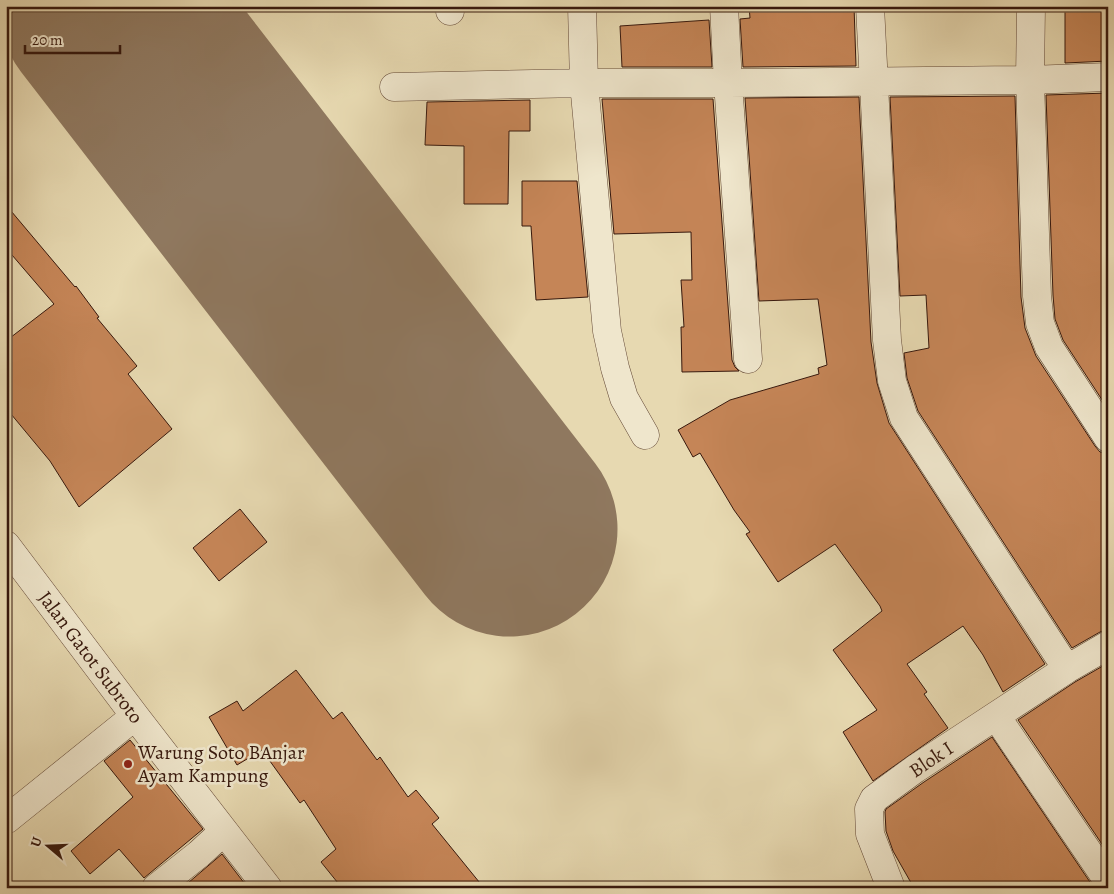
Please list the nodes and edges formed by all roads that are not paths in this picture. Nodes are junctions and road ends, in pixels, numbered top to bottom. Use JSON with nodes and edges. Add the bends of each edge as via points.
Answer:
{"nodes":[{"id":1,"x":582,"y":6,"type":"edge"},
{"id":2,"x":724,"y":6,"type":"edge"},
{"id":3,"x":870,"y":6,"type":"edge"},
{"id":4,"x":1031,"y":6,"type":"edge"},
{"id":5,"x":1108,"y":77,"type":"edge"},
{"id":6,"x":1030,"y":80,"type":"junction"},
{"id":7,"x":874,"y":81,"type":"junction"},
{"id":8,"x":584,"y":83,"type":"junction"},
{"id":9,"x":728,"y":83,"type":"junction"},
{"id":10,"x":394,"y":87,"type":"dead end"},
{"id":11,"x":748,"y":359,"type":"dead end"},
{"id":12,"x":645,"y":435,"type":"dead end"},
{"id":13,"x":1108,"y":438,"type":"edge"},
{"id":14,"x":6,"y":545,"type":"edge"},
{"id":15,"x":1108,"y":645,"type":"edge"},
{"id":16,"x":1067,"y":669,"type":"junction"},
{"id":17,"x":135,"y":716,"type":"junction"},
{"id":18,"x":996,"y":716,"type":"junction"},
{"id":19,"x":6,"y":820,"type":"edge"},
{"id":20,"x":224,"y":832,"type":"junction"},
{"id":21,"x":1108,"y":881,"type":"edge"},
{"id":22,"x":156,"y":888,"type":"edge"},
{"id":23,"x":268,"y":888,"type":"edge"},
{"id":24,"x":891,"y":888,"type":"edge"}],
"edges":[{"from":1,"to":8,"type":"street"},
{"from":2,"to":9,"type":"street"},
{"from":3,"to":7,"type":"street"},
{"from":4,"to":6,"type":"street"},
{"from":5,"to":6,"type":"street"},
{"from":6,"to":7,"type":"street"},
{"from":6,"to":13,"type":"street","via":[[1040,323],[1050,347]]},
{"from":7,"to":9,"type":"street"},
{"from":7,"to":16,"type":"street","via":[[887,340],[892,381],[904,418]]},
{"from":8,"to":9,"type":"street"},
{"from":8,"to":10,"type":"street"},
{"from":8,"to":12,"type":"street","via":[[607,331],[624,398]]},
{"from":9,"to":11,"type":"street"},
{"from":14,"to":17,"type":"street","name":"Jalan Gatot Subroto"},
{"from":15,"to":16,"type":"street","name":"Blok I"},
{"from":16,"to":18,"type":"street","name":"Blok I"},
{"from":17,"to":19,"type":"street"},
{"from":17,"to":20,"type":"street","name":"Jalan Gatot Subroto"},
{"from":18,"to":21,"type":"street"},
{"from":18,"to":24,"type":"street","name":"Blok I","via":[[874,799],[869,809],[870,834]]},
{"from":20,"to":22,"type":"street"},
{"from":20,"to":23,"type":"street","name":"Jalan Gatot Subroto"}]}
